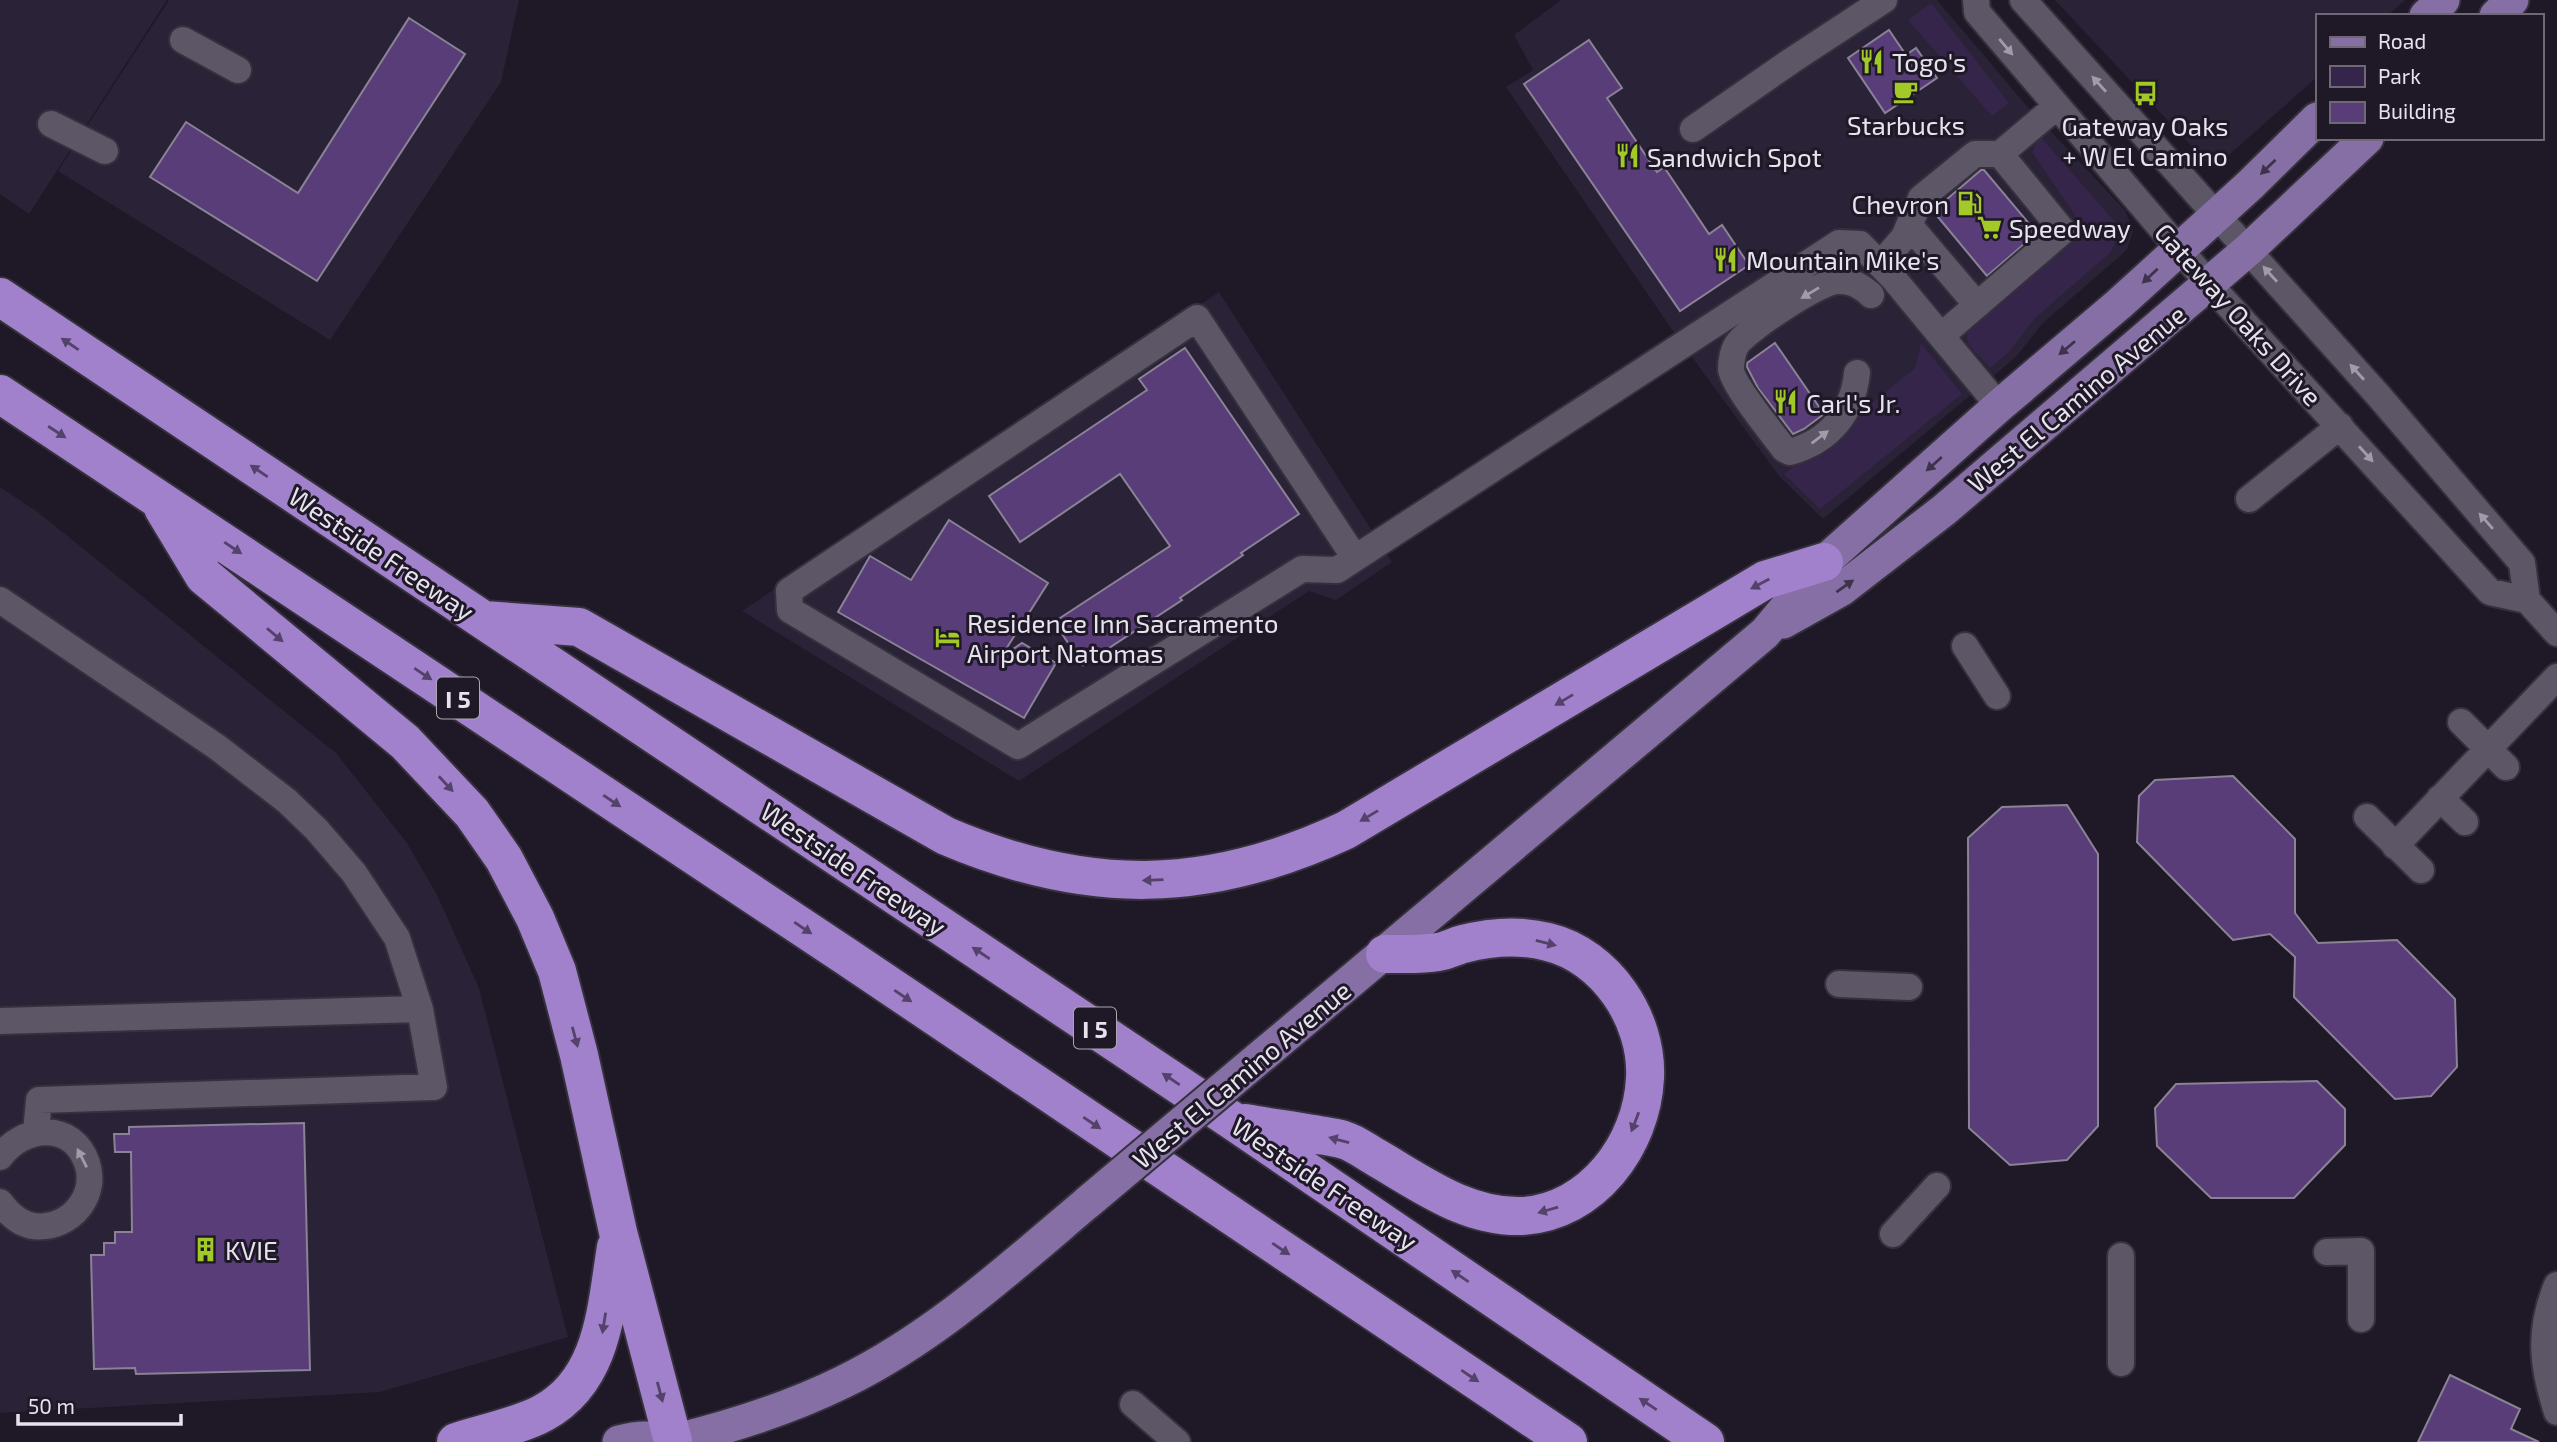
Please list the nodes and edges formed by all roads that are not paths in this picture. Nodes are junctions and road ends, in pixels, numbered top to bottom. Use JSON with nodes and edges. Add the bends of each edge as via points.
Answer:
{"nodes":[{"id":1,"x":1884,"y":0,"type":"edge"},
{"id":2,"x":1976,"y":0,"type":"edge"},
{"id":3,"x":2023,"y":0,"type":"edge"},
{"id":4,"x":2443,"y":0,"type":"edge"},
{"id":5,"x":2512,"y":0,"type":"edge"},
{"id":6,"x":2428,"y":14,"type":"edge"},
{"id":7,"x":2498,"y":14,"type":"edge"},
{"id":8,"x":183,"y":40,"type":"dead end"},
{"id":9,"x":238,"y":71,"type":"dead end"},
{"id":10,"x":2057,"y":106,"type":"junction"},
{"id":11,"x":2316,"y":120,"type":"edge"},
{"id":12,"x":51,"y":124,"type":"dead end"},
{"id":13,"x":1693,"y":129,"type":"dead end"},
{"id":14,"x":2365,"y":140,"type":"edge"},
{"id":15,"x":105,"y":151,"type":"dead end"},
{"id":16,"x":2000,"y":154,"type":"junction"},
{"id":17,"x":2216,"y":216,"type":"junction"},
{"id":18,"x":1909,"y":225,"type":"junction"},
{"id":19,"x":2180,"y":248,"type":"junction"},
{"id":20,"x":2248,"y":250,"type":"junction"},
{"id":21,"x":1880,"y":265,"type":"junction"},
{"id":22,"x":2209,"y":284,"type":"junction"},
{"id":23,"x":1871,"y":295,"type":"dead end"},
{"id":24,"x":0,"y":297,"type":"edge"},
{"id":25,"x":1977,"y":305,"type":"junction"},
{"id":26,"x":1941,"y":336,"type":"junction"},
{"id":27,"x":1857,"y":373,"type":"dead end"},
{"id":28,"x":0,"y":394,"type":"edge"},
{"id":29,"x":1998,"y":406,"type":"junction"},
{"id":30,"x":2340,"y":426,"type":"junction"},
{"id":31,"x":156,"y":497,"type":"junction"},
{"id":32,"x":2249,"y":499,"type":"dead end"},
{"id":33,"x":1355,"y":558,"type":"junction"},
{"id":34,"x":1824,"y":562,"type":"junction"},
{"id":35,"x":0,"y":600,"type":"edge"},
{"id":36,"x":2528,"y":600,"type":"junction"},
{"id":37,"x":481,"y":620,"type":"junction"},
{"id":38,"x":1765,"y":632,"type":"junction"},
{"id":39,"x":2557,"y":633,"type":"edge"},
{"id":40,"x":1965,"y":646,"type":"dead end"},
{"id":41,"x":2557,"y":677,"type":"edge"},
{"id":42,"x":1997,"y":696,"type":"dead end"},
{"id":43,"x":2461,"y":722,"type":"dead end"},
{"id":44,"x":2497,"y":759,"type":"junction"},
{"id":45,"x":2440,"y":798,"type":"junction"},
{"id":46,"x":2367,"y":817,"type":"dead end"},
{"id":47,"x":2465,"y":822,"type":"dead end"},
{"id":48,"x":2395,"y":846,"type":"junction"},
{"id":49,"x":2421,"y":870,"type":"dead end"},
{"id":50,"x":1385,"y":954,"type":"junction"},
{"id":51,"x":1839,"y":984,"type":"dead end"},
{"id":52,"x":1909,"y":987,"type":"dead end"},
{"id":53,"x":420,"y":1009,"type":"junction"},
{"id":54,"x":0,"y":1021,"type":"edge"},
{"id":55,"x":1233,"y":1121,"type":"junction"},
{"id":56,"x":36,"y":1132,"type":"junction"},
{"id":57,"x":0,"y":1157,"type":"edge"},
{"id":58,"x":1937,"y":1186,"type":"dead end"},
{"id":59,"x":4,"y":1212,"type":"edge"},
{"id":60,"x":618,"y":1231,"type":"junction"},
{"id":61,"x":1893,"y":1234,"type":"dead end"},
{"id":62,"x":2327,"y":1252,"type":"dead end"},
{"id":63,"x":2121,"y":1256,"type":"dead end"},
{"id":64,"x":2557,"y":1285,"type":"edge"},
{"id":65,"x":2361,"y":1318,"type":"dead end"},
{"id":66,"x":2121,"y":1363,"type":"dead end"},
{"id":67,"x":1133,"y":1404,"type":"dead end"},
{"id":68,"x":2557,"y":1412,"type":"edge"},
{"id":69,"x":672,"y":1441,"type":"edge"},
{"id":70,"x":456,"y":1442,"type":"edge"},
{"id":71,"x":619,"y":1442,"type":"edge"},
{"id":72,"x":1177,"y":1442,"type":"edge"},
{"id":73,"x":1568,"y":1442,"type":"edge"},
{"id":74,"x":1705,"y":1442,"type":"edge"}],
"edges":[{"from":1,"to":13,"type":"street"},
{"from":2,"to":10,"type":"street","name":"Gateway Oaks Drive","one_way":true,"via":[[1977,12]]},
{"from":17,"to":3,"type":"street","name":"Gateway Oaks Drive","one_way":true},
{"from":4,"to":6,"type":"main road"},
{"from":5,"to":7,"type":"main road"},
{"from":8,"to":9,"type":"street"},
{"from":10,"to":16,"type":"street"},
{"from":10,"to":19,"type":"street","name":"Gateway Oaks Drive"},
{"from":11,"to":17,"type":"main road","name":"West El Camino Avenue","one_way":true},
{"from":12,"to":15,"type":"street"},
{"from":14,"to":20,"type":"main road","name":"West El Camino Avenue"},
{"from":16,"to":18,"type":"street","via":[[1975,154],[1959,165],[1921,198]]},
{"from":16,"to":25,"type":"street","via":[[2063,231]]},
{"from":17,"to":19,"type":"main road","name":"West El Camino Avenue"},
{"from":17,"to":20,"type":"street","name":"Gateway Oaks Drive"},
{"from":18,"to":21,"type":"street"},
{"from":18,"to":25,"type":"street"},
{"from":19,"to":22,"type":"street","name":"Gateway Oaks Drive"},
{"from":19,"to":29,"type":"main road","name":"West El Camino Avenue","one_way":true},
{"from":20,"to":22,"type":"main road","name":"West El Camino Avenue"},
{"from":36,"to":20,"type":"street","name":"Gateway Oaks Drive","one_way":true,"via":[[2522,563]]},
{"from":21,"to":26,"type":"street"},
{"from":21,"to":33,"type":"street","via":[[1860,244],[1839,243]]},
{"from":22,"to":30,"type":"street","name":"Gateway Oaks Drive"},
{"from":38,"to":22,"type":"main road","name":"West El Camino Avenue","one_way":true,"via":[[1842,589],[1944,510]]},
{"from":23,"to":27,"type":"street","one_way":true,"via":[[1853,283],[1823,285],[1749,332],[1735,346],[1731,361],[1731,373],[1753,407],[1790,452],[1814,442],[1842,420],[1852,402]]},
{"from":37,"to":24,"type":"highway","name":"Westside Freeway","number":"I 5","one_way":true},
{"from":25,"to":26,"type":"street"},
{"from":26,"to":29,"type":"street"},
{"from":28,"to":31,"type":"highway","number":"I 5","one_way":true},
{"from":29,"to":34,"type":"main road","name":"West El Camino Avenue","one_way":true},
{"from":30,"to":32,"type":"street"},
{"from":30,"to":36,"type":"street","name":"Gateway Oaks Drive","one_way":true,"via":[[2490,592]]},
{"from":31,"to":60,"type":"highway","one_way":true,"via":[[204,576],[405,742],[472,813],[505,859],[555,963]]},
{"from":31,"to":73,"type":"highway","number":"I 5","one_way":true},
{"from":33,"to":33,"type":"street","via":[[1336,570],[1302,569],[1018,746],[790,610],[789,591],[1197,318]]},
{"from":34,"to":37,"type":"highway","one_way":true,"via":[[1765,580],[1309,848],[1209,875],[1157,880],[1083,877],[991,855],[946,836],[579,627]]},
{"from":34,"to":38,"type":"main road","name":"West El Camino Avenue"},
{"from":35,"to":53,"type":"street","via":[[217,747],[287,801],[354,873],[397,938]]},
{"from":36,"to":39,"type":"street"},
{"from":55,"to":37,"type":"highway","name":"Westside Freeway","number":"I 5","one_way":true},
{"from":38,"to":50,"type":"main road","name":"West El Camino Avenue"},
{"from":40,"to":42,"type":"street"},
{"from":41,"to":44,"type":"street"},
{"from":43,"to":44,"type":"street"},
{"from":44,"to":45,"type":"street"},
{"from":45,"to":47,"type":"street"},
{"from":45,"to":48,"type":"street"},
{"from":46,"to":48,"type":"street"},
{"from":48,"to":49,"type":"street"},
{"from":50,"to":55,"type":"highway","one_way":true,"via":[[1439,952],[1478,941],[1523,938],[1549,942],[1592,964],[1627,1005],[1638,1029],[1646,1076],[1642,1104],[1613,1167],[1578,1198],[1553,1210],[1485,1214],[1462,1206],[1345,1140]]},
{"from":50,"to":69,"type":"main road","name":"West El Camino Avenue","bridge":true,"via":[[974,1298],[846,1381],[754,1419]]},
{"from":51,"to":52,"type":"street"},
{"from":53,"to":54,"type":"street"},
{"from":53,"to":56,"type":"street","via":[[434,1087],[39,1100]]},
{"from":74,"to":55,"type":"highway","name":"Westside Freeway","number":"I 5","one_way":true},
{"from":56,"to":57,"type":"street","via":[[21,1136]]},
{"from":59,"to":56,"type":"street","one_way":true,"via":[[39,1227],[55,1225],[69,1218],[87,1193],[86,1162],[78,1149],[60,1136]]},
{"from":58,"to":61,"type":"street"},
{"from":60,"to":69,"type":"highway","one_way":true},
{"from":60,"to":70,"type":"highway","one_way":true,"via":[[602,1335],[582,1378],[564,1399],[542,1414]]},
{"from":62,"to":65,"type":"street","via":[[2361,1251]]},
{"from":63,"to":66,"type":"street"},
{"from":64,"to":68,"type":"street","via":[[2543,1348]]},
{"from":67,"to":72,"type":"street"},
{"from":69,"to":71,"type":"main road","name":"West El Camino Avenue","via":[[643,1438]]}]}
